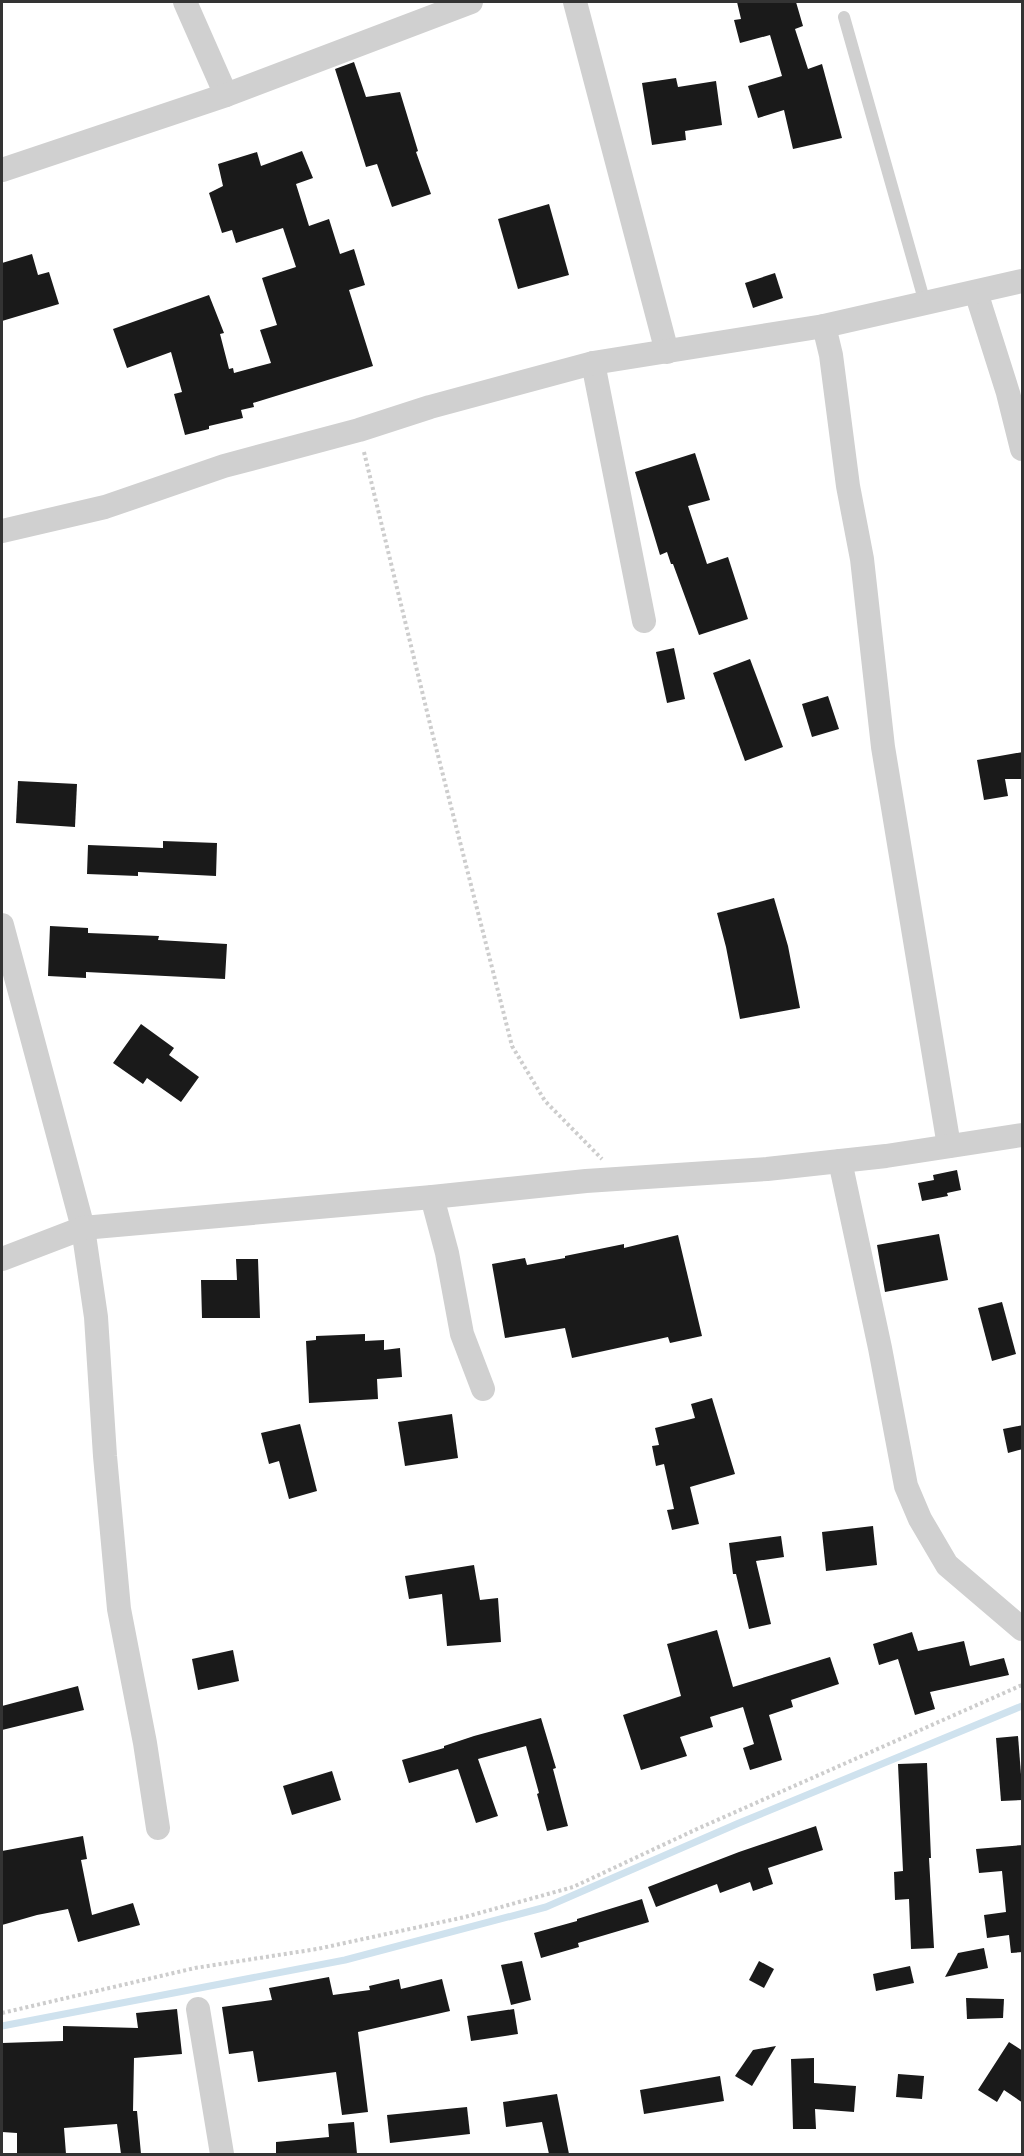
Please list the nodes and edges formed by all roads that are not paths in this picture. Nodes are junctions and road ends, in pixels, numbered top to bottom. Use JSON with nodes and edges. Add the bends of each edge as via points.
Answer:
{"nodes":[{"id":1,"x":185,"y":2,"type":"edge"},
{"id":2,"x":467,"y":2,"type":"edge"},
{"id":3,"x":575,"y":2,"type":"edge"},
{"id":4,"x":844,"y":16,"type":"dead end"},
{"id":5,"x":226,"y":95,"type":"junction"},
{"id":6,"x":2,"y":170,"type":"edge"},
{"id":7,"x":1023,"y":281,"type":"edge"},
{"id":8,"x":976,"y":292,"type":"junction"},
{"id":9,"x":925,"y":303,"type":"junction"},
{"id":10,"x":824,"y":326,"type":"junction"},
{"id":11,"x":667,"y":352,"type":"junction"},
{"id":12,"x":593,"y":363,"type":"junction"},
{"id":13,"x":1023,"y":449,"type":"edge"},
{"id":14,"x":2,"y":531,"type":"edge"},
{"id":15,"x":644,"y":621,"type":"dead end"},
{"id":16,"x":2,"y":925,"type":"edge"},
{"id":17,"x":1023,"y":1135,"type":"edge"},
{"id":18,"x":949,"y":1146,"type":"junction"},
{"id":19,"x":840,"y":1161,"type":"junction"},
{"id":20,"x":432,"y":1197,"type":"junction"},
{"id":21,"x":82,"y":1228,"type":"junction"},
{"id":22,"x":2,"y":1259,"type":"edge"},
{"id":23,"x":483,"y":1389,"type":"dead end"},
{"id":24,"x":1023,"y":1629,"type":"edge"},
{"id":25,"x":158,"y":1828,"type":"dead end"},
{"id":26,"x":198,"y":2009,"type":"dead end"},
{"id":27,"x":222,"y":2154,"type":"edge"}],
"edges":[{"from":1,"to":5,"type":"street"},
{"from":2,"to":5,"type":"street"},
{"from":3,"to":11,"type":"street"},
{"from":4,"to":9,"type":"lane"},
{"from":5,"to":6,"type":"street"},
{"from":7,"to":8,"type":"street"},
{"from":8,"to":9,"type":"street"},
{"from":8,"to":13,"type":"street"},
{"from":9,"to":10,"type":"street"},
{"from":10,"to":11,"type":"street"},
{"from":10,"to":18,"type":"street","via":[[862,560],[884,747]]},
{"from":11,"to":12,"type":"street"},
{"from":12,"to":14,"type":"street","via":[[224,466],[105,507]]},
{"from":12,"to":15,"type":"street"},
{"from":16,"to":21,"type":"street"},
{"from":17,"to":18,"type":"street"},
{"from":18,"to":19,"type":"street"},
{"from":19,"to":20,"type":"street"},
{"from":19,"to":24,"type":"street","via":[[906,1486],[920,1520],[947,1565]]},
{"from":20,"to":21,"type":"street"},
{"from":20,"to":23,"type":"street","via":[[462,1334]]},
{"from":21,"to":22,"type":"street"},
{"from":21,"to":25,"type":"street","via":[[96,1317],[119,1609]]},
{"from":26,"to":27,"type":"street"}]}
